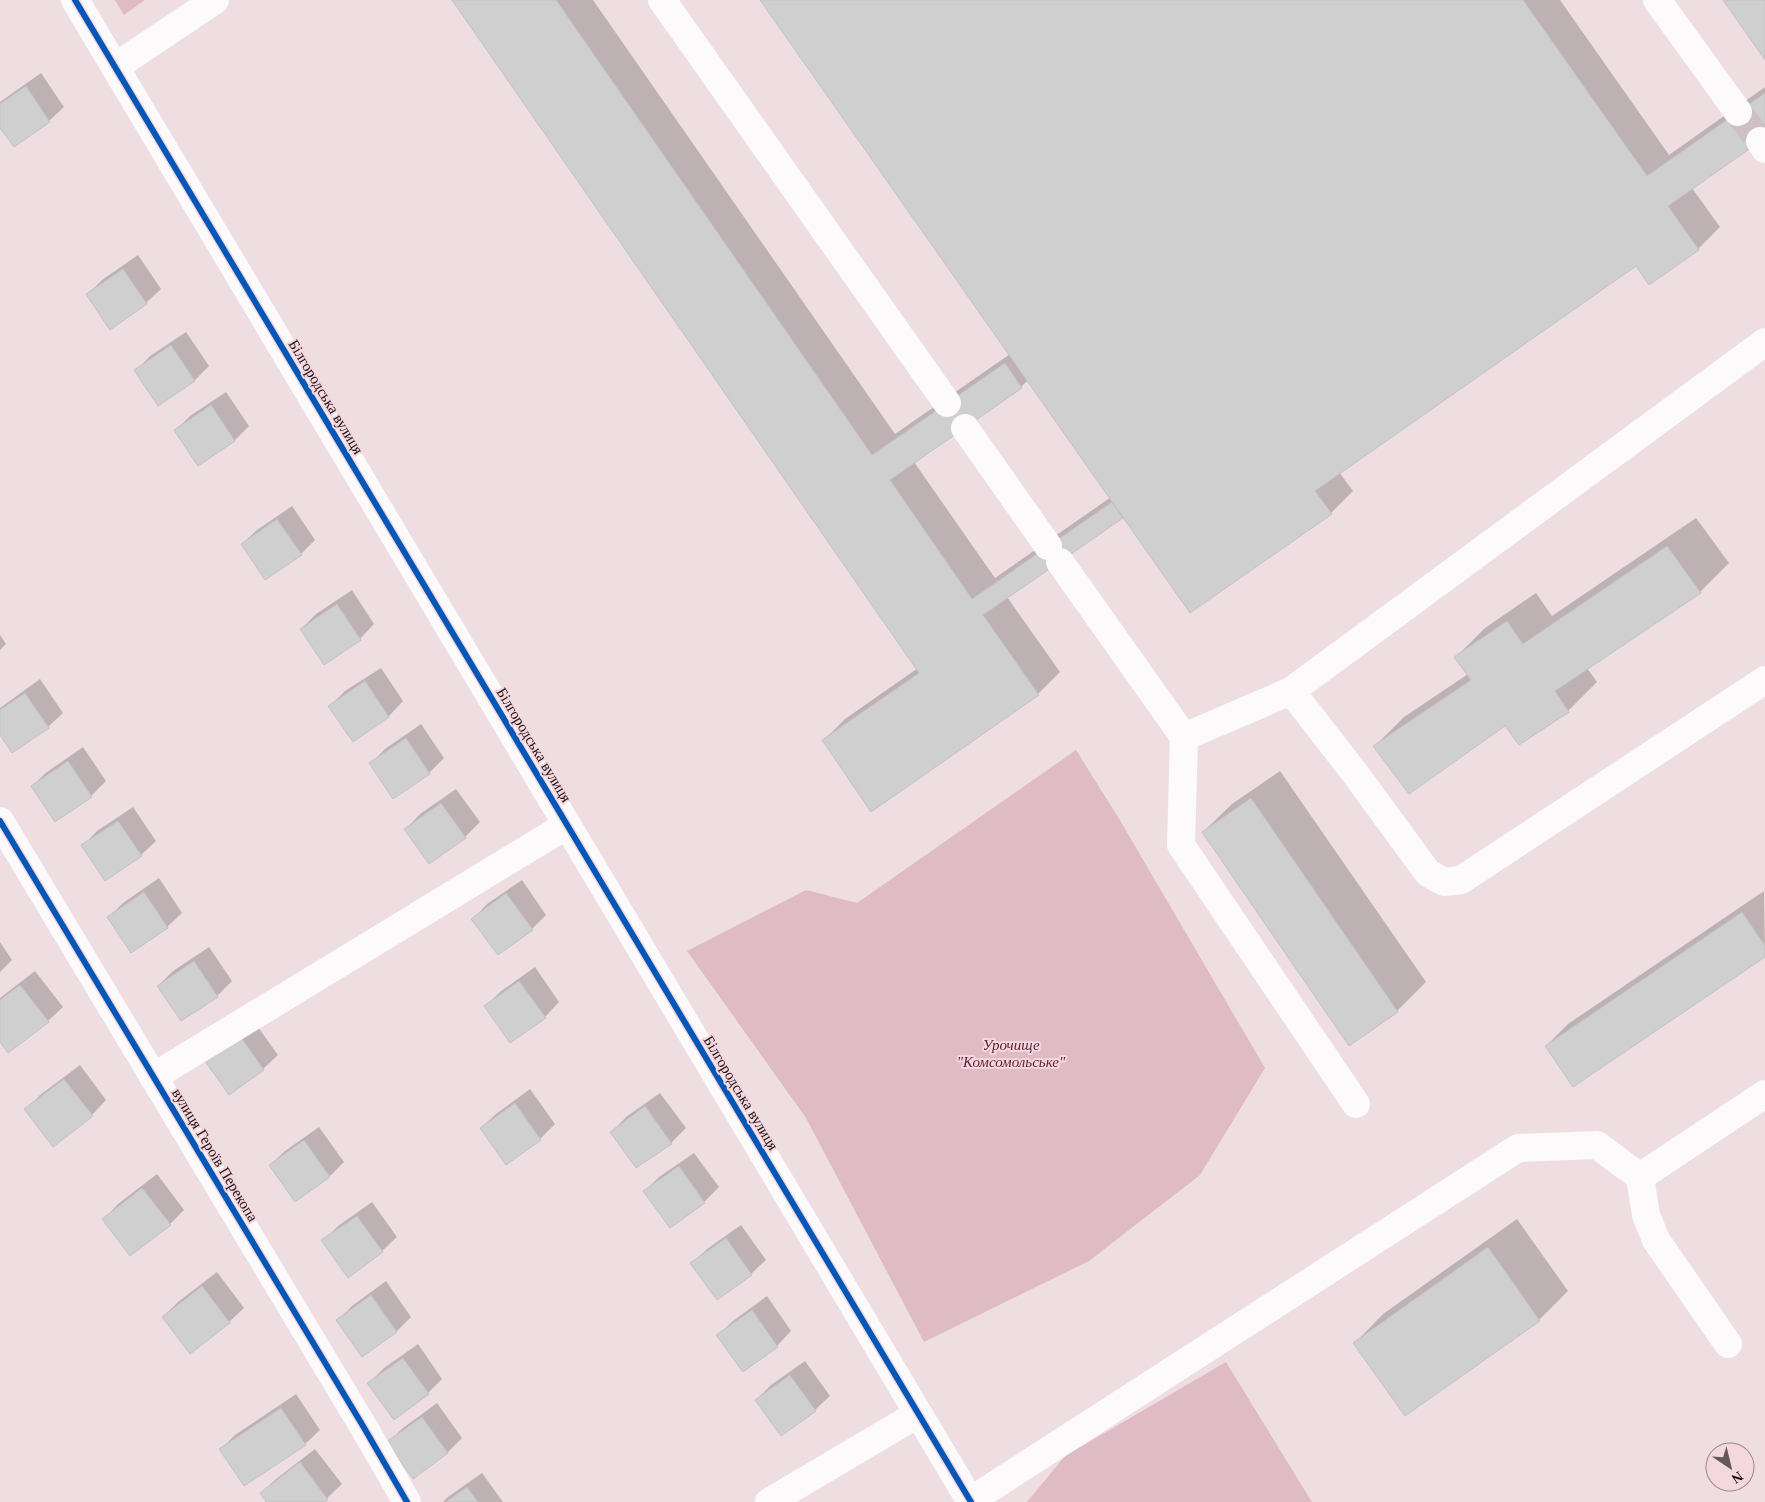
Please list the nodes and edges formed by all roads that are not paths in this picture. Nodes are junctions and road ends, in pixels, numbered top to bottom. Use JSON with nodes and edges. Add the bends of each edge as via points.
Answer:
{"nodes":[{"id":1,"x":75,"y":0,"type":"edge"},
{"id":2,"x":215,"y":0,"type":"edge"},
{"id":3,"x":662,"y":0,"type":"edge"},
{"id":4,"x":1657,"y":0,"type":"edge"},
{"id":5,"x":115,"y":67,"type":"junction"},
{"id":6,"x":1738,"y":112,"type":"tunnel mouth"},
{"id":7,"x":1765,"y":342,"type":"edge"},
{"id":8,"x":947,"y":403,"type":"dead end"},
{"id":9,"x":965,"y":428,"type":"dead end"},
{"id":10,"x":1765,"y":680,"type":"edge"},
{"id":11,"x":1290,"y":691,"type":"junction"},
{"id":12,"x":1184,"y":737,"type":"junction"},
{"id":13,"x":0,"y":821,"type":"edge"},
{"id":14,"x":567,"y":825,"type":"junction"},
{"id":15,"x":153,"y":1077,"type":"junction"},
{"id":16,"x":1765,"y":1094,"type":"edge"},
{"id":17,"x":1356,"y":1104,"type":"dead end"},
{"id":18,"x":1640,"y":1177,"type":"junction"},
{"id":19,"x":1728,"y":1344,"type":"dead end"},
{"id":20,"x":918,"y":1414,"type":"junction"},
{"id":21,"x":407,"y":1502,"type":"edge"},
{"id":22,"x":769,"y":1502,"type":"edge"},
{"id":23,"x":970,"y":1502,"type":"edge"}],
"edges":[{"from":1,"to":5,"type":"street","name":"Білгородська вулиця"},
{"from":2,"to":5,"type":"street"},
{"from":3,"to":8,"type":"street"},
{"from":4,"to":6,"type":"street"},
{"from":5,"to":14,"type":"street","name":"Білгородська вулиця"},
{"from":7,"to":11,"type":"street"},
{"from":9,"to":12,"type":"street"},
{"from":10,"to":11,"type":"street","via":[[1461,880],[1444,882],[1428,873]]},
{"from":11,"to":12,"type":"street"},
{"from":12,"to":17,"type":"street","via":[[1181,845]]},
{"from":13,"to":15,"type":"street","name":"вулиця Героїв Перекопа"},
{"from":14,"to":15,"type":"street"},
{"from":14,"to":20,"type":"street","name":"Білгородська вулиця"},
{"from":15,"to":21,"type":"street","name":"вулиця Героїв Перекопа"},
{"from":16,"to":18,"type":"street"},
{"from":18,"to":19,"type":"street","via":[[1646,1215],[1656,1240]]},
{"from":18,"to":23,"type":"street","via":[[1597,1145],[1518,1148]]},
{"from":20,"to":22,"type":"street"},
{"from":20,"to":23,"type":"street","name":"Білгородська вулиця"}]}
